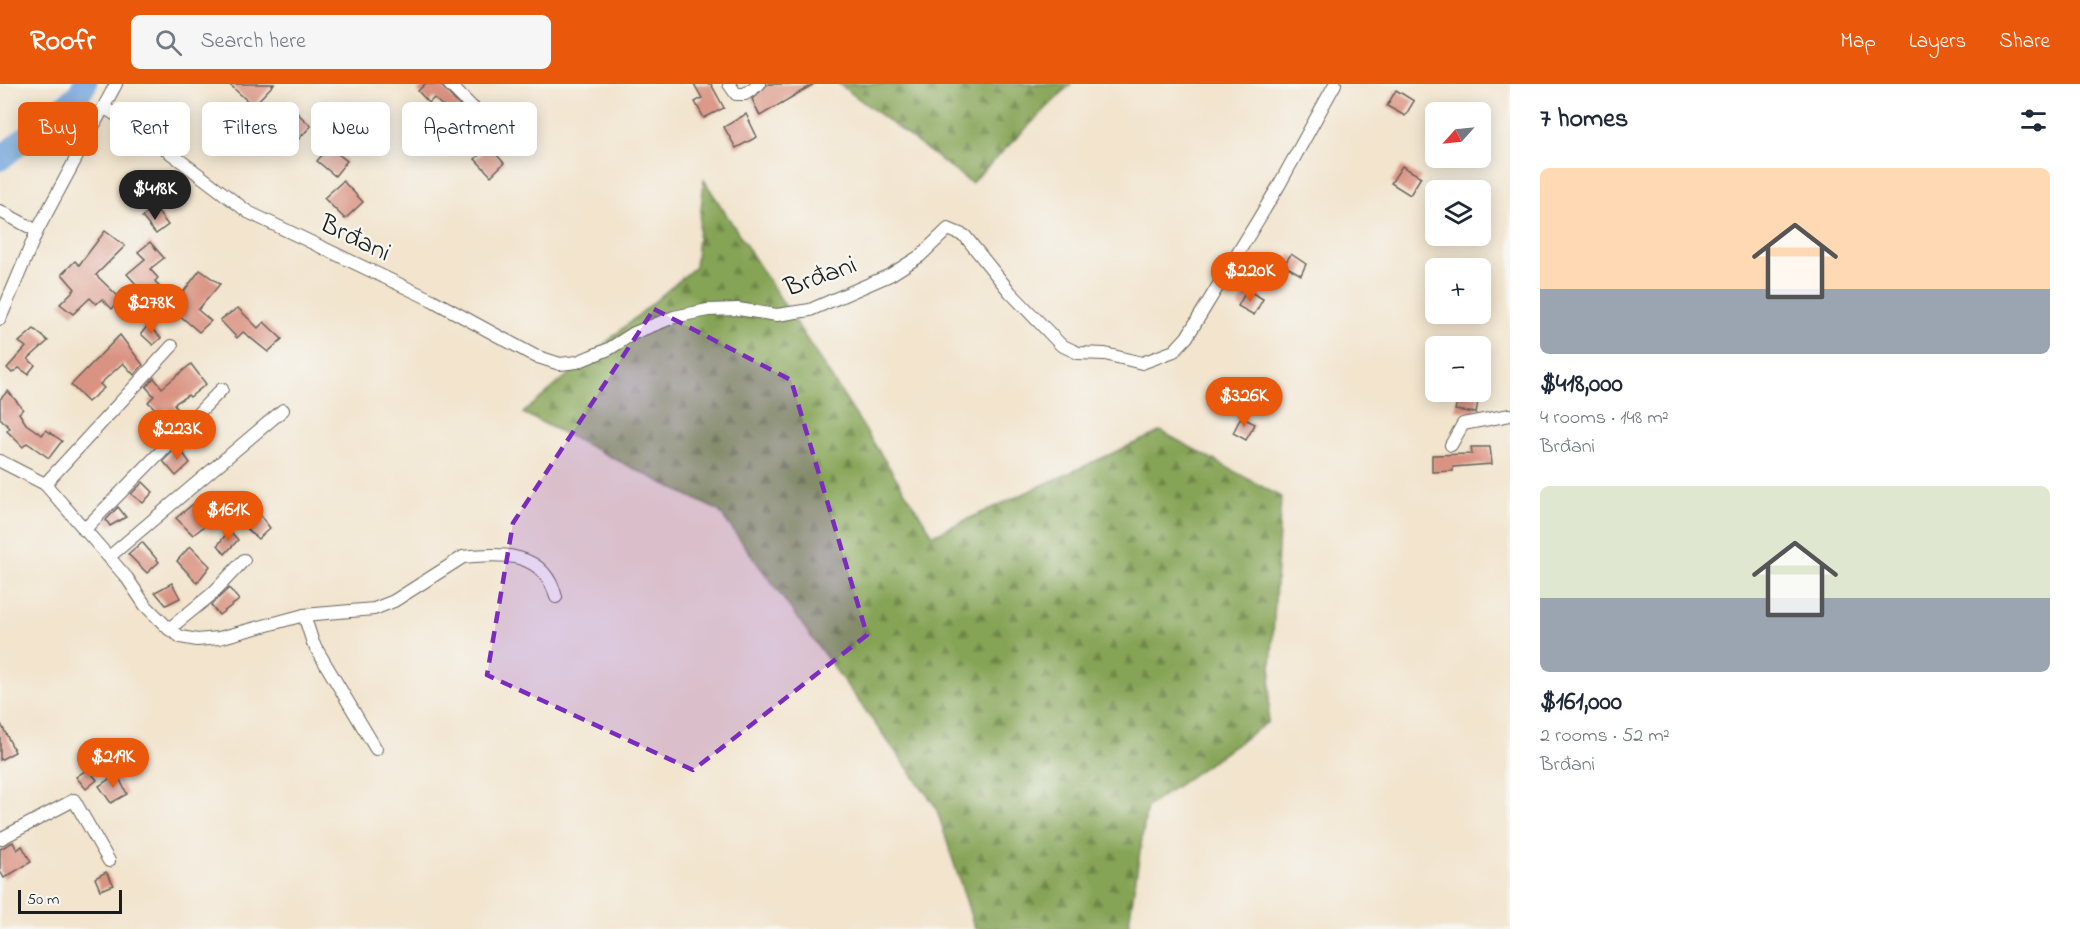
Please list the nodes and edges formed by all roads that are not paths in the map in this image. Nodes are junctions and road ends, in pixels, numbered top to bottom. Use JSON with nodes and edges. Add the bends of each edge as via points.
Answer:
{"nodes":[{"id":1,"x":116,"y":84,"type":"edge"},
{"id":2,"x":448,"y":84,"type":"edge"},
{"id":3,"x":729,"y":84,"type":"edge"},
{"id":4,"x":759,"y":84,"type":"edge"},
{"id":5,"x":1335,"y":84,"type":"edge"},
{"id":6,"x":467,"y":102,"type":"edge"},
{"id":7,"x":105,"y":108,"type":"junction"},
{"id":8,"x":0,"y":211,"type":"edge"},
{"id":9,"x":37,"y":231,"type":"junction"},
{"id":10,"x":0,"y":319,"type":"edge"},
{"id":11,"x":172,"y":346,"type":"dead end"},
{"id":12,"x":222,"y":389,"type":"dead end"},
{"id":13,"x":283,"y":410,"type":"dead end"},
{"id":14,"x":1510,"y":415,"type":"edge"},
{"id":15,"x":1451,"y":445,"type":"dead end"},
{"id":16,"x":0,"y":461,"type":"edge"},
{"id":17,"x":45,"y":484,"type":"junction"},
{"id":18,"x":84,"y":531,"type":"junction"},
{"id":19,"x":109,"y":557,"type":"junction"},
{"id":20,"x":244,"y":560,"type":"dead end"},
{"id":21,"x":556,"y":597,"type":"dead end"},
{"id":22,"x":304,"y":615,"type":"junction"},
{"id":23,"x":169,"y":629,"type":"junction"},
{"id":24,"x":376,"y":749,"type":"dead end"},
{"id":25,"x":0,"y":839,"type":"edge"},
{"id":26,"x":110,"y":861,"type":"dead end"}],
"edges":[{"from":1,"to":7,"type":"street"},
{"from":2,"to":6,"type":"street"},
{"from":3,"to":4,"type":"street","via":[[735,94],[745,94]]},
{"from":5,"to":7,"type":"street","name":"Brđani","via":[[1187,337],[1173,351],[1142,363],[1105,354],[1078,353],[1061,345],[1010,292],[965,236],[948,229],[920,256],[890,275],[810,310],[777,315],[738,309],[708,310],[674,317],[578,362],[560,364],[535,356],[432,300],[248,212]]},
{"from":7,"to":9,"type":"street"},
{"from":8,"to":9,"type":"street"},
{"from":9,"to":10,"type":"street"},
{"from":11,"to":17,"type":"street"},
{"from":12,"to":18,"type":"street"},
{"from":13,"to":19,"type":"street"},
{"from":14,"to":15,"type":"street","via":[[1462,424]]},
{"from":16,"to":17,"type":"street"},
{"from":17,"to":18,"type":"street"},
{"from":18,"to":19,"type":"street"},
{"from":19,"to":23,"type":"street","via":[[145,605]]},
{"from":20,"to":23,"type":"street","via":[[212,594]]},
{"from":21,"to":22,"type":"street","via":[[542,568],[502,555],[475,556],[463,557],[394,602],[374,609]]},
{"from":22,"to":23,"type":"street","via":[[219,638],[197,640],[181,637]]},
{"from":22,"to":24,"type":"street","via":[[313,643]]},
{"from":25,"to":26,"type":"street","via":[[74,800]]}]}
